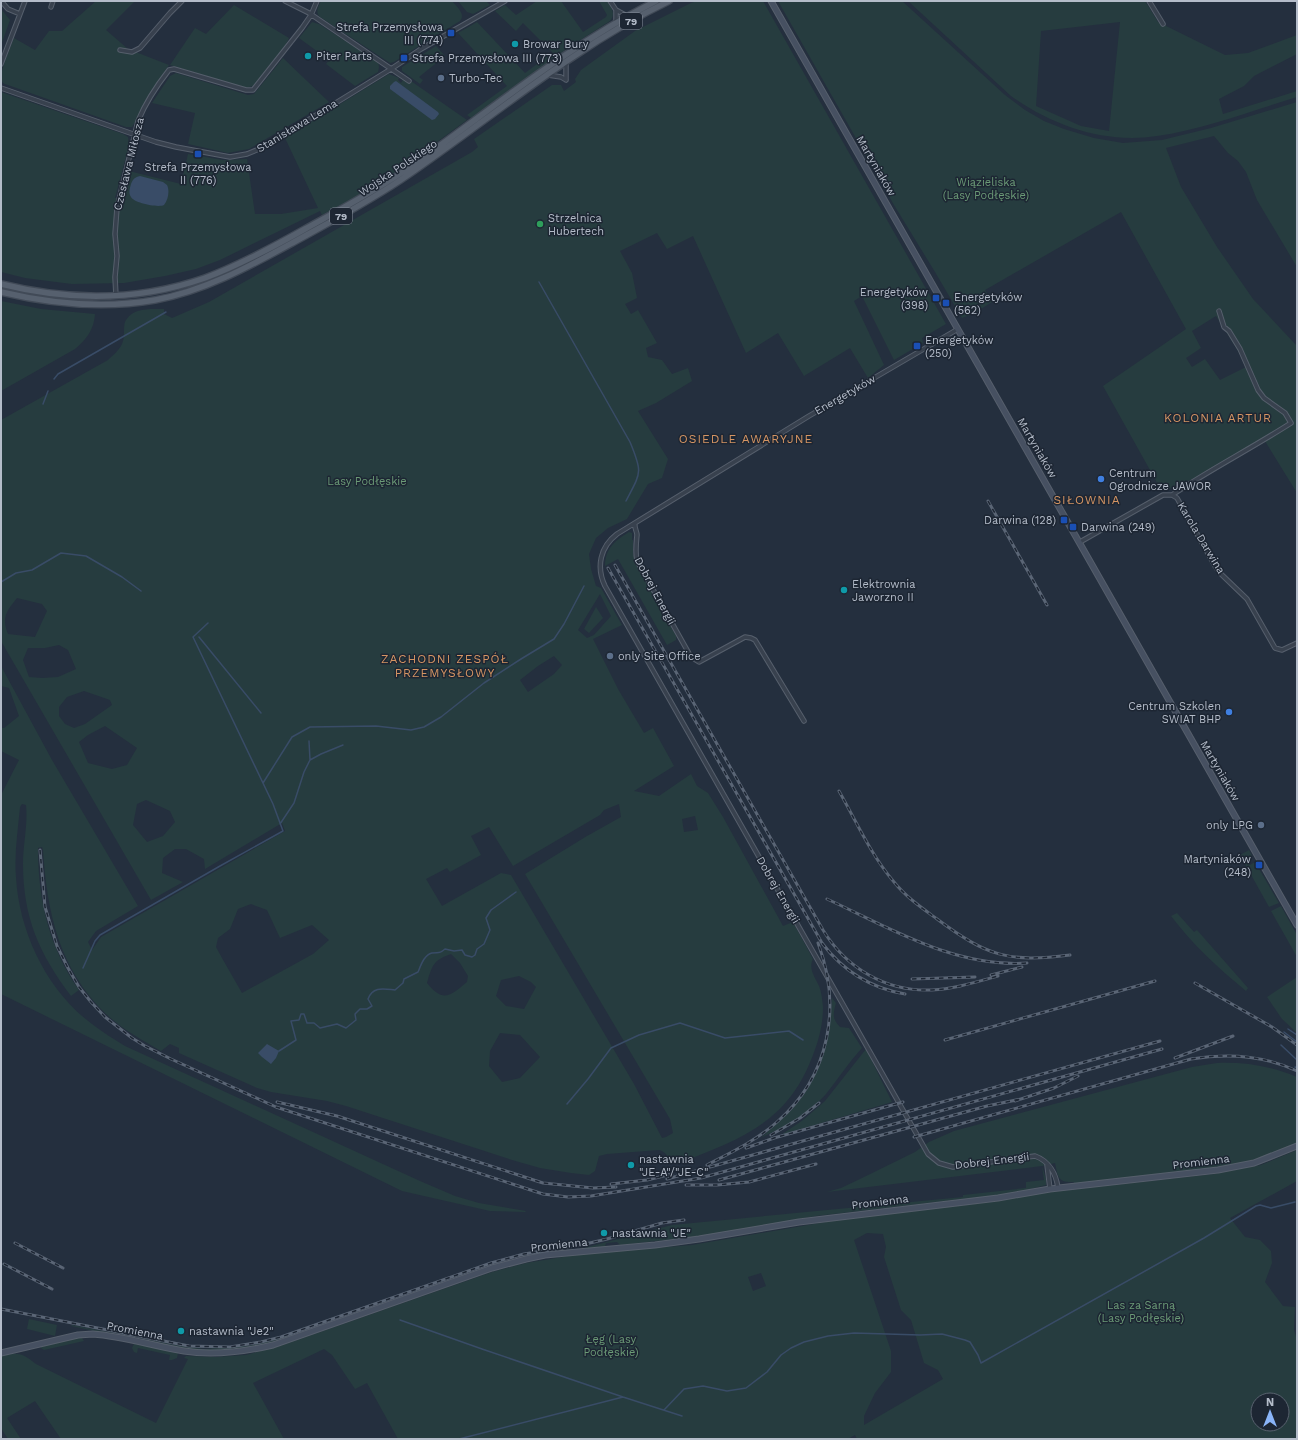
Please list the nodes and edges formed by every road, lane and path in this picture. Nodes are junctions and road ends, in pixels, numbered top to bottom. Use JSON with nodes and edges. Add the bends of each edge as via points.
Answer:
{"nodes":[{"id":1,"x":1,"y":1,"type":"edge"},
{"id":2,"x":25,"y":1,"type":"edge"},
{"id":3,"x":53,"y":1,"type":"edge"},
{"id":4,"x":182,"y":1,"type":"edge"},
{"id":5,"x":285,"y":1,"type":"edge"},
{"id":6,"x":317,"y":1,"type":"edge"},
{"id":7,"x":505,"y":1,"type":"edge"},
{"id":8,"x":610,"y":1,"type":"edge"},
{"id":9,"x":656,"y":1,"type":"edge"},
{"id":10,"x":669,"y":1,"type":"edge"},
{"id":11,"x":771,"y":1,"type":"edge"},
{"id":12,"x":1149,"y":1,"type":"edge"},
{"id":13,"x":50,"y":7,"type":"dead end"},
{"id":14,"x":616,"y":10,"type":"junction"},
{"id":15,"x":20,"y":14,"type":"junction"},
{"id":16,"x":311,"y":15,"type":"junction"},
{"id":17,"x":627,"y":16,"type":"junction"},
{"id":18,"x":616,"y":22,"type":"junction"},
{"id":19,"x":1162,"y":24,"type":"dead end"},
{"id":20,"x":120,"y":50,"type":"dead end"},
{"id":21,"x":566,"y":62,"type":"junction"},
{"id":22,"x":1,"y":64,"type":"edge"},
{"id":23,"x":391,"y":69,"type":"junction"},
{"id":24,"x":547,"y":75,"type":"junction"},
{"id":25,"x":409,"y":81,"type":"dead end"},
{"id":26,"x":1,"y":88,"type":"edge"},
{"id":27,"x":135,"y":134,"type":"junction"},
{"id":28,"x":1,"y":284,"type":"edge"},
{"id":29,"x":1,"y":292,"type":"edge"},
{"id":30,"x":116,"y":296,"type":"junction"},
{"id":31,"x":117,"y":304,"type":"junction"},
{"id":32,"x":1219,"y":311,"type":"dead end"},
{"id":33,"x":958,"y":329,"type":"junction"},
{"id":34,"x":733,"y":463,"type":"joint"},
{"id":35,"x":1172,"y":495,"type":"junction"},
{"id":36,"x":635,"y":523,"type":"junction"},
{"id":37,"x":1080,"y":542,"type":"junction"},
{"id":38,"x":1297,"y":643,"type":"edge"},
{"id":39,"x":804,"y":721,"type":"dead end"},
{"id":40,"x":1297,"y":925,"type":"edge"},
{"id":41,"x":1297,"y":1146,"type":"edge"},
{"id":42,"x":1046,"y":1163,"type":"junction"},
{"id":43,"x":1058,"y":1188,"type":"junction"},
{"id":44,"x":1050,"y":1189,"type":"junction"},
{"id":45,"x":1,"y":1353,"type":"edge"}],
"edges":[{"from":1,"to":15,"type":"street","via":[[8,9]]},
{"from":2,"to":15,"type":"street"},
{"from":3,"to":13,"type":"street"},
{"from":4,"to":20,"type":"street","via":[[140,48],[132,52]]},
{"from":5,"to":16,"type":"street"},
{"from":6,"to":16,"type":"street","name":"Czesława Miłosza"},
{"from":7,"to":23,"type":"street","name":"Stanisława Lema"},
{"from":8,"to":14,"type":"street"},
{"from":9,"to":17,"type":"main road","name":"Wojska Polskiego","number":"79"},
{"from":10,"to":21,"type":"main road","name":"Wojska Polskiego","number":"79","via":[[615,30]]},
{"from":11,"to":33,"type":"street","name":"Martyniaków"},
{"from":12,"to":19,"type":"street"},
{"from":14,"to":17,"type":"street"},
{"from":14,"to":18,"type":"street"},
{"from":15,"to":22,"type":"street"},
{"from":16,"to":23,"type":"street"},
{"from":16,"to":27,"type":"street","name":"Czesława Miłosza","via":[[256,87],[251,90],[174,69],[169,70],[142,113]]},
{"from":17,"to":18,"type":"main road","name":"Wojska Polskiego","number":"79"},
{"from":18,"to":30,"type":"main road","name":"Wojska Polskiego","number":"79","via":[[566,54],[388,182],[300,232],[249,259],[205,278],[156,291]]},
{"from":21,"to":24,"type":"main road","name":"Wojska Polskiego","number":"79"},
{"from":21,"to":24,"type":"street","via":[[566,80]]},
{"from":23,"to":25,"type":"street"},
{"from":23,"to":27,"type":"street","name":"Stanisława Lema","via":[[264,147],[247,154],[221,156],[169,146]]},
{"from":24,"to":31,"type":"main road","name":"Wojska Polskiego","number":"79","via":[[390,188],[268,256],[189,292],[156,300]]},
{"from":26,"to":27,"type":"street","name":"Stanisława Lema"},
{"from":27,"to":30,"type":"street","name":"Czesława Miłosza","via":[[117,208]]},
{"from":28,"to":30,"type":"main road","number":"79","via":[[51,294]]},
{"from":29,"to":31,"type":"main road","number":"79","via":[[61,303]]},
{"from":30,"to":31,"type":"street"},
{"from":32,"to":35,"type":"street","via":[[1224,327],[1240,349],[1258,390],[1272,405],[1285,413],[1291,423]]},
{"from":33,"to":34,"type":"street","name":"Energetyków"},
{"from":33,"to":37,"type":"street","name":"Martyniaków"},
{"from":34,"to":36,"type":"street","name":"Dobrej Energii"},
{"from":35,"to":37,"type":"street","name":"Karola Darwina","via":[[1163,495]]},
{"from":35,"to":38,"type":"street","name":"Karola Darwina","via":[[1177,498],[1215,566],[1247,599],[1275,648],[1282,650]]},
{"from":36,"to":39,"type":"street","name":"Dobrej Energii","via":[[637,561],[691,657],[700,662],[745,637],[755,640]]},
{"from":36,"to":42,"type":"street","name":"Dobrej Energii","via":[[613,537],[604,548],[600,565],[602,579],[928,1154],[938,1163],[953,1167],[1030,1156]]},
{"from":37,"to":40,"type":"street","name":"Martyniaków"},
{"from":41,"to":43,"type":"street","name":"Promienna","via":[[1237,1168]]},
{"from":42,"to":43,"type":"street","via":[[1052,1169]]},
{"from":42,"to":44,"type":"street"},
{"from":43,"to":44,"type":"street","name":"Promienna"},
{"from":44,"to":45,"type":"street","name":"Promienna","via":[[998,1198],[799,1222],[699,1240],[545,1255],[492,1268],[273,1345],[239,1352],[218,1354],[184,1351],[93,1334],[78,1335]]}]}
